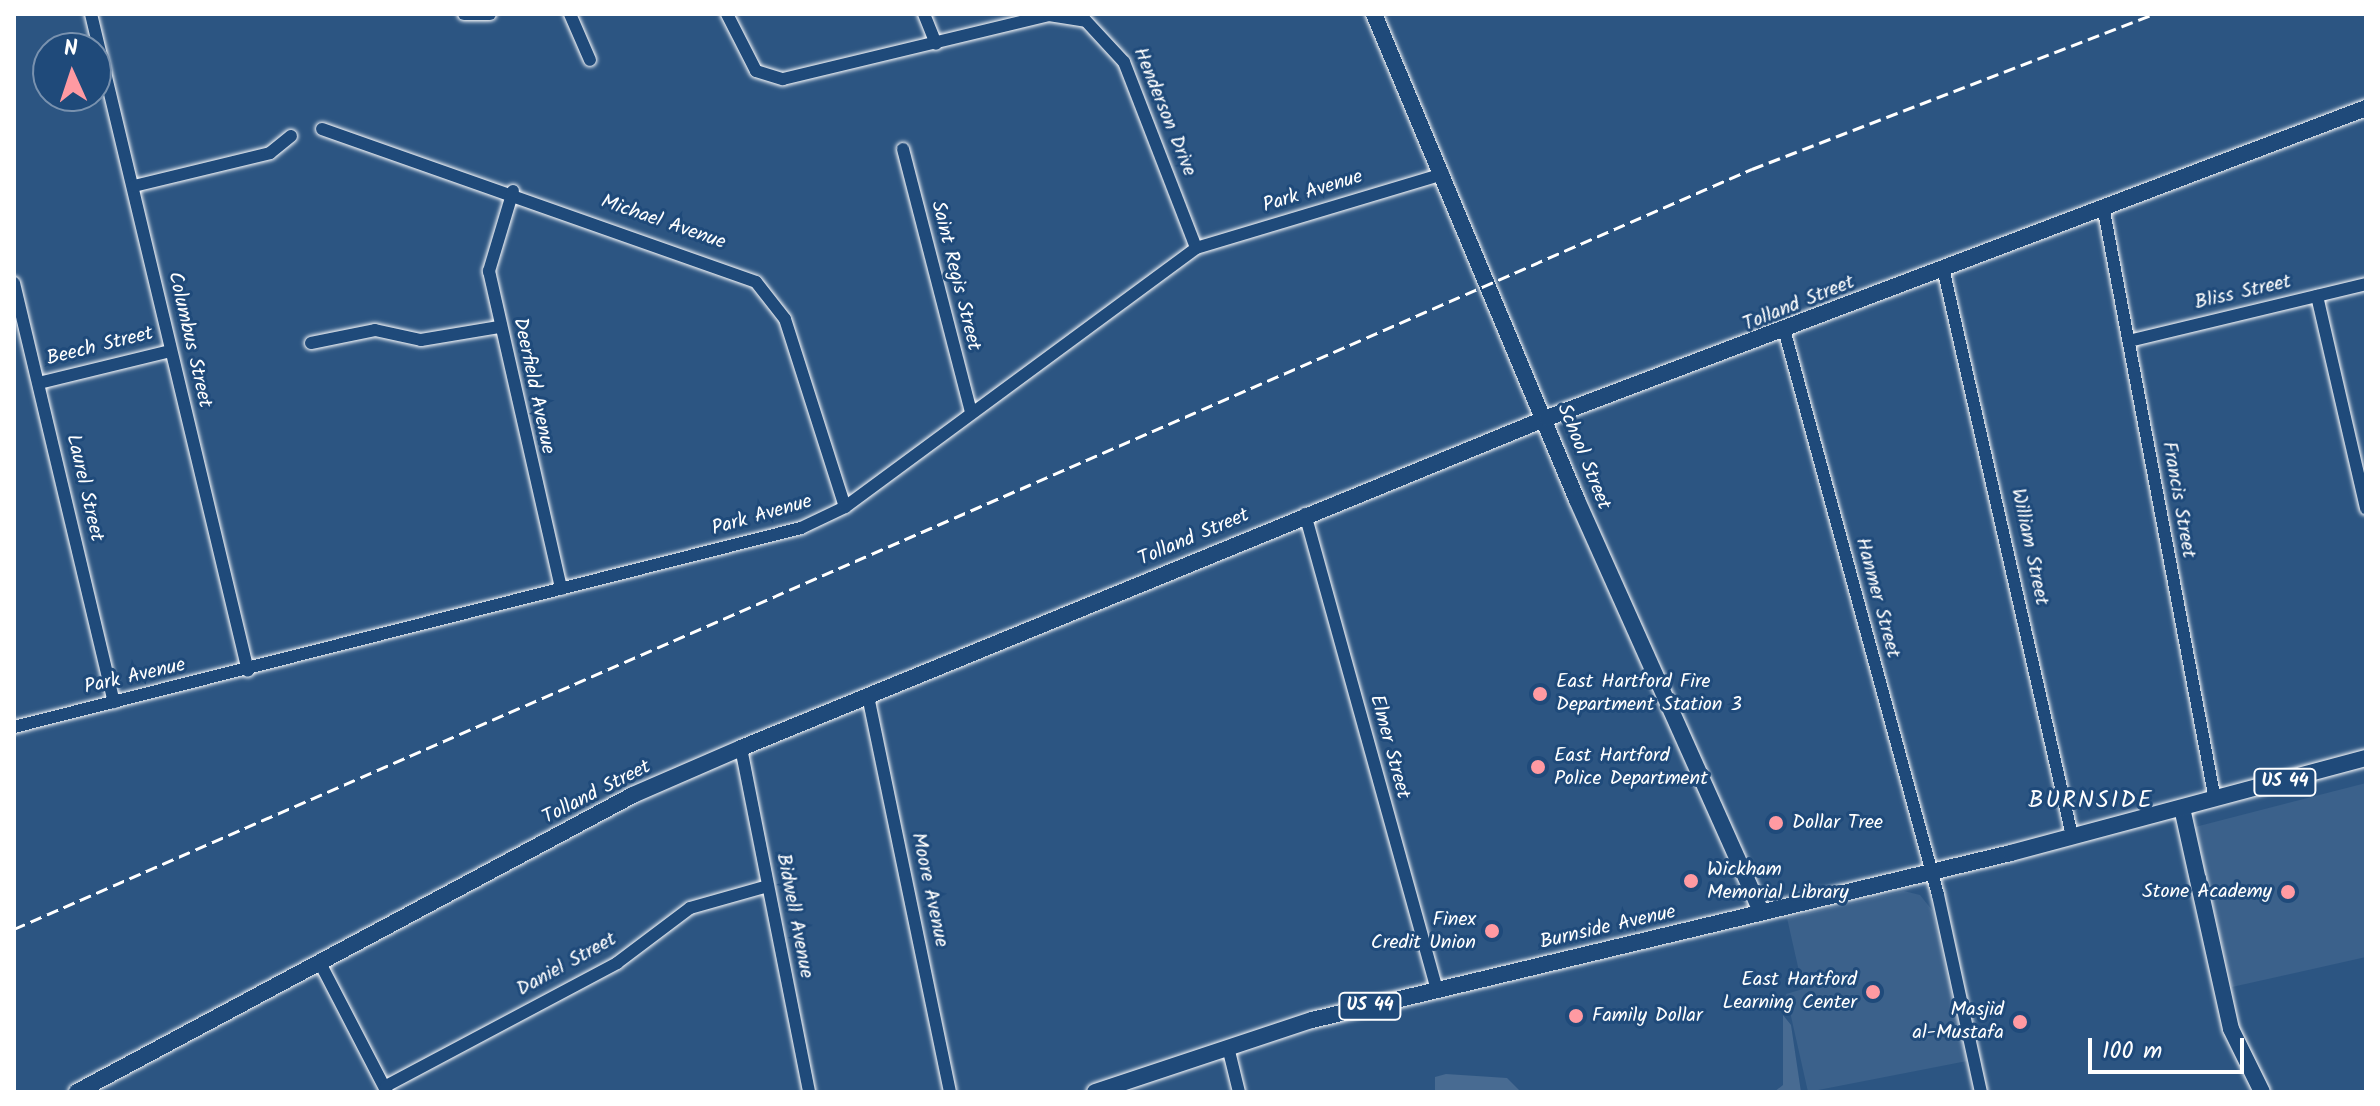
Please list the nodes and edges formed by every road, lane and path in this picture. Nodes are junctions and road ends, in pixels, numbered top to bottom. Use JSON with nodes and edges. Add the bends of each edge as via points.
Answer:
{"nodes":[{"id":1,"x":464,"y":14,"type":"edge"},
{"id":2,"x":490,"y":14,"type":"edge"},
{"id":3,"x":570,"y":14,"type":"edge"},
{"id":4,"x":727,"y":14,"type":"edge"},
{"id":5,"x":924,"y":14,"type":"edge"},
{"id":6,"x":1374,"y":14,"type":"edge"},
{"id":7,"x":92,"y":16,"type":"edge"},
{"id":8,"x":936,"y":44,"type":"junction"},
{"id":9,"x":590,"y":60,"type":"dead end"},
{"id":10,"x":2366,"y":108,"type":"edge"},
{"id":11,"x":322,"y":129,"type":"dead end"},
{"id":12,"x":291,"y":136,"type":"dead end"},
{"id":13,"x":903,"y":149,"type":"dead end"},
{"id":14,"x":1443,"y":174,"type":"junction"},
{"id":15,"x":134,"y":186,"type":"junction"},
{"id":16,"x":513,"y":191,"type":"junction"},
{"id":17,"x":2103,"y":206,"type":"junction"},
{"id":18,"x":1196,"y":248,"type":"junction"},
{"id":19,"x":1943,"y":268,"type":"junction"},
{"id":20,"x":14,"y":283,"type":"edge"},
{"id":21,"x":2366,"y":284,"type":"edge"},
{"id":22,"x":2317,"y":296,"type":"junction"},
{"id":23,"x":499,"y":327,"type":"junction"},
{"id":24,"x":1785,"y":333,"type":"junction"},
{"id":25,"x":2129,"y":341,"type":"junction"},
{"id":26,"x":311,"y":343,"type":"dead end"},
{"id":27,"x":170,"y":351,"type":"junction"},
{"id":28,"x":39,"y":383,"type":"junction"},
{"id":29,"x":971,"y":412,"type":"junction"},
{"id":30,"x":1547,"y":418,"type":"junction"},
{"id":31,"x":845,"y":507,"type":"junction"},
{"id":32,"x":2366,"y":508,"type":"edge"},
{"id":33,"x":1305,"y":514,"type":"junction"},
{"id":34,"x":561,"y":589,"type":"junction"},
{"id":35,"x":248,"y":671,"type":"junction"},
{"id":36,"x":868,"y":696,"type":"junction"},
{"id":37,"x":114,"y":702,"type":"junction"},
{"id":38,"x":14,"y":727,"type":"edge"},
{"id":39,"x":741,"y":748,"type":"junction"},
{"id":40,"x":2366,"y":758,"type":"edge"},
{"id":41,"x":2215,"y":800,"type":"junction"},
{"id":42,"x":2182,"y":808,"type":"junction"},
{"id":43,"x":2072,"y":836,"type":"junction"},
{"id":44,"x":1931,"y":872,"type":"junction"},
{"id":45,"x":768,"y":886,"type":"junction"},
{"id":46,"x":1761,"y":912,"type":"junction"},
{"id":47,"x":319,"y":961,"type":"junction"},
{"id":48,"x":1437,"y":990,"type":"junction"},
{"id":49,"x":1228,"y":1047,"type":"junction"},
{"id":50,"x":1122,"y":1088,"type":"edge"},
{"id":51,"x":386,"y":1089,"type":"edge"},
{"id":52,"x":77,"y":1092,"type":"edge"},
{"id":53,"x":809,"y":1092,"type":"edge"},
{"id":54,"x":950,"y":1092,"type":"edge"},
{"id":55,"x":1095,"y":1092,"type":"edge"},
{"id":56,"x":1239,"y":1092,"type":"edge"},
{"id":57,"x":1981,"y":1092,"type":"edge"},
{"id":58,"x":2262,"y":1092,"type":"edge"}],
"edges":[{"from":1,"to":2,"type":"street"},
{"from":3,"to":9,"type":"street"},
{"from":4,"to":8,"type":"street","name":"Henderson Drive","via":[[756,71],[769,79]]},
{"from":5,"to":8,"type":"street"},
{"from":6,"to":14,"type":"main road","name":"School Street"},
{"from":7,"to":15,"type":"street","name":"Columbus Street"},
{"from":8,"to":18,"type":"street","name":"Henderson Drive","via":[[1049,15],[1103,32],[1124,62]]},
{"from":10,"to":17,"type":"main road","name":"Tolland Street"},
{"from":11,"to":16,"type":"street","name":"Michael Avenue"},
{"from":12,"to":15,"type":"street","via":[[270,153]]},
{"from":13,"to":29,"type":"street","name":"Saint Regis Street"},
{"from":14,"to":18,"type":"street","name":"Park Avenue"},
{"from":14,"to":30,"type":"main road","name":"School Street"},
{"from":15,"to":27,"type":"street","name":"Columbus Street"},
{"from":16,"to":23,"type":"street","name":"Deerfield Avenue","via":[[489,271]]},
{"from":16,"to":31,"type":"street","name":"Michael Avenue","via":[[756,282],[785,319]]},
{"from":17,"to":19,"type":"main road","name":"Tolland Street"},
{"from":17,"to":25,"type":"street","name":"Francis Street"},
{"from":18,"to":29,"type":"street","name":"Park Avenue"},
{"from":19,"to":24,"type":"main road","name":"Tolland Street"},
{"from":19,"to":43,"type":"street","name":"William Street"},
{"from":20,"to":28,"type":"street","name":"Laurel Street"},
{"from":21,"to":22,"type":"street","name":"Bliss Street"},
{"from":22,"to":25,"type":"street","name":"Bliss Street"},
{"from":22,"to":32,"type":"street"},
{"from":23,"to":26,"type":"street","via":[[421,340],[375,330]]},
{"from":23,"to":34,"type":"street","name":"Deerfield Avenue"},
{"from":24,"to":30,"type":"main road","name":"Tolland Street"},
{"from":24,"to":44,"type":"street","name":"Hanmer Street"},
{"from":25,"to":41,"type":"street","name":"Francis Street"},
{"from":27,"to":28,"type":"street","name":"Beech Street"},
{"from":27,"to":35,"type":"street","name":"Columbus Street"},
{"from":28,"to":37,"type":"street","name":"Laurel Street"},
{"from":29,"to":31,"type":"street","name":"Park Avenue"},
{"from":30,"to":33,"type":"main road","name":"Tolland Street"},
{"from":30,"to":46,"type":"main road","name":"School Street"},
{"from":31,"to":34,"type":"street","name":"Park Avenue","via":[[801,528]]},
{"from":33,"to":36,"type":"main road","name":"Tolland Street"},
{"from":33,"to":48,"type":"street","name":"Elmer Street"},
{"from":34,"to":35,"type":"street","name":"Park Avenue"},
{"from":35,"to":37,"type":"street","name":"Park Avenue"},
{"from":36,"to":39,"type":"main road","name":"Tolland Street"},
{"from":36,"to":54,"type":"street","name":"Moore Avenue"},
{"from":37,"to":38,"type":"street","name":"Park Avenue"},
{"from":39,"to":45,"type":"street","name":"Bidwell Avenue"},
{"from":39,"to":47,"type":"main road","name":"Tolland Street","via":[[633,795]]},
{"from":40,"to":41,"type":"main road","name":"Burnside Avenue","number":"US 44"},
{"from":41,"to":42,"type":"main road","name":"Burnside Avenue","number":"US 44"},
{"from":42,"to":43,"type":"main road","name":"Burnside Avenue","number":"US 44"},
{"from":42,"to":58,"type":"main road","via":[[2231,1029]]},
{"from":43,"to":44,"type":"main road","name":"Burnside Avenue","number":"US 44"},
{"from":44,"to":46,"type":"main road","name":"Burnside Avenue","number":"US 44"},
{"from":44,"to":57,"type":"street","name":"Hanmer Street"},
{"from":45,"to":51,"type":"street","name":"Daniel Street","via":[[690,908],[617,963]]},
{"from":45,"to":53,"type":"street","name":"Bidwell Avenue"},
{"from":46,"to":48,"type":"main road","name":"Burnside Avenue","number":"US 44"},
{"from":47,"to":51,"type":"street"},
{"from":47,"to":52,"type":"main road","name":"Tolland Street"},
{"from":48,"to":49,"type":"main road","name":"Burnside Avenue","number":"US 44"},
{"from":49,"to":50,"type":"main road","name":"Burnside Avenue","number":"US 44"},
{"from":49,"to":56,"type":"street"},
{"from":50,"to":55,"type":"main road","name":"Burnside Avenue","number":"US 44"}]}
